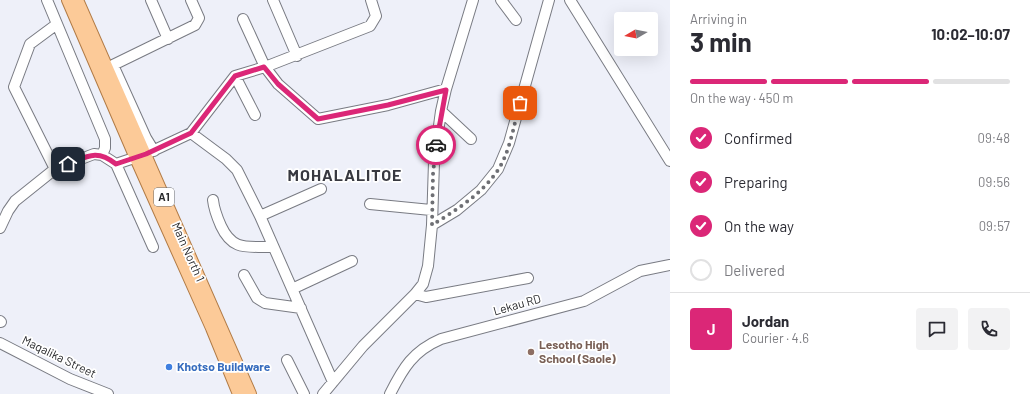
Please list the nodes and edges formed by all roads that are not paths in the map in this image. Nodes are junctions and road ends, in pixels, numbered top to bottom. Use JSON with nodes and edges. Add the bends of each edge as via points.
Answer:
{"nodes":[{"id":1,"x":47,"y":0,"type":"edge"},
{"id":2,"x":68,"y":0,"type":"edge"},
{"id":3,"x":77,"y":0,"type":"edge"},
{"id":4,"x":151,"y":0,"type":"edge"},
{"id":5,"x":191,"y":0,"type":"edge"},
{"id":6,"x":273,"y":0,"type":"edge"},
{"id":7,"x":371,"y":0,"type":"edge"},
{"id":8,"x":473,"y":0,"type":"edge"},
{"id":9,"x":501,"y":0,"type":"edge"},
{"id":10,"x":549,"y":0,"type":"edge"},
{"id":11,"x":570,"y":0,"type":"edge"},
{"id":12,"x":243,"y":19,"type":"dead end"},
{"id":13,"x":516,"y":20,"type":"dead end"},
{"id":14,"x":57,"y":24,"type":"junction"},
{"id":15,"x":168,"y":39,"type":"junction"},
{"id":16,"x":297,"y":56,"type":"junction"},
{"id":17,"x":264,"y":67,"type":"junction"},
{"id":18,"x":235,"y":76,"type":"junction"},
{"id":19,"x":446,"y":90,"type":"junction"},
{"id":20,"x":442,"y":111,"type":"junction"},
{"id":21,"x":256,"y":115,"type":"dead end"},
{"id":22,"x":191,"y":133,"type":"junction"},
{"id":23,"x":471,"y":139,"type":"dead end"},
{"id":24,"x":145,"y":154,"type":"junction"},
{"id":25,"x":102,"y":155,"type":"junction"},
{"id":26,"x":670,"y":161,"type":"edge"},
{"id":27,"x":116,"y":164,"type":"junction"},
{"id":28,"x":54,"y":169,"type":"junction"},
{"id":29,"x":321,"y":189,"type":"dead end"},
{"id":30,"x":213,"y":200,"type":"dead end"},
{"id":31,"x":370,"y":204,"type":"dead end"},
{"id":32,"x":431,"y":210,"type":"junction"},
{"id":33,"x":260,"y":216,"type":"junction"},
{"id":34,"x":432,"y":225,"type":"junction"},
{"id":35,"x":0,"y":228,"type":"edge"},
{"id":36,"x":153,"y":247,"type":"dead end"},
{"id":37,"x":273,"y":247,"type":"junction"},
{"id":38,"x":352,"y":261,"type":"dead end"},
{"id":39,"x":670,"y":265,"type":"edge"},
{"id":40,"x":244,"y":275,"type":"dead end"},
{"id":41,"x":528,"y":278,"type":"dead end"},
{"id":42,"x":292,"y":289,"type":"junction"},
{"id":43,"x":415,"y":294,"type":"junction"},
{"id":44,"x":301,"y":308,"type":"junction"},
{"id":45,"x":0,"y":343,"type":"edge"},
{"id":46,"x":287,"y":360,"type":"dead end"},
{"id":47,"x":333,"y":382,"type":"junction"},
{"id":48,"x":108,"y":394,"type":"edge"},
{"id":49,"x":239,"y":394,"type":"edge"},
{"id":50,"x":250,"y":394,"type":"edge"},
{"id":51,"x":304,"y":394,"type":"edge"},
{"id":52,"x":323,"y":394,"type":"edge"},
{"id":53,"x":390,"y":394,"type":"edge"}],
"edges":[{"from":1,"to":14,"type":"street"},
{"from":2,"to":24,"type":"main road","name":"Main North 1","number":"A1"},
{"from":3,"to":24,"type":"main road","name":"Main North 1","number":"A1"},
{"from":4,"to":15,"type":"street"},
{"from":5,"to":15,"type":"street","via":[[199,18],[195,26]]},
{"from":6,"to":16,"type":"street"},
{"from":7,"to":16,"type":"street","via":[[376,16],[370,26]]},
{"from":8,"to":19,"type":"street"},
{"from":9,"to":13,"type":"street"},
{"from":10,"to":34,"type":"street","via":[[509,142],[498,169],[481,190],[457,210]]},
{"from":11,"to":26,"type":"street"},
{"from":12,"to":17,"type":"street"},
{"from":14,"to":25,"type":"street","via":[[105,139]]},
{"from":14,"to":28,"type":"street","via":[[30,44],[14,87]]},
{"from":15,"to":24,"type":"street","via":[[114,65],[146,138]]},
{"from":16,"to":17,"type":"street"},
{"from":17,"to":18,"type":"street"},
{"from":17,"to":19,"type":"street","via":[[278,84],[318,119]]},
{"from":18,"to":21,"type":"street"},
{"from":18,"to":22,"type":"street"},
{"from":19,"to":20,"type":"street"},
{"from":20,"to":23,"type":"street"},
{"from":20,"to":32,"type":"street","via":[[434,162]]},
{"from":22,"to":24,"type":"street"},
{"from":22,"to":33,"type":"street","via":[[226,158],[237,170]]},
{"from":24,"to":27,"type":"street"},
{"from":24,"to":49,"type":"main road","name":"Main North 1","number":"A1"},
{"from":24,"to":50,"type":"main road","name":"Main North 1","number":"A1"},
{"from":25,"to":27,"type":"street"},
{"from":25,"to":28,"type":"street","via":[[94,154]]},
{"from":27,"to":36,"type":"street"},
{"from":28,"to":35,"type":"street","via":[[15,201]]},
{"from":29,"to":33,"type":"street"},
{"from":30,"to":37,"type":"street","via":[[214,211],[226,238],[234,245]]},
{"from":31,"to":32,"type":"street"},
{"from":32,"to":34,"type":"street"},
{"from":33,"to":37,"type":"street"},
{"from":34,"to":43,"type":"street","via":[[428,266],[423,284]]},
{"from":37,"to":42,"type":"street"},
{"from":38,"to":42,"type":"street"},
{"from":39,"to":53,"type":"street","name":"Lekau RD","via":[[640,271],[584,301],[440,339],[419,350],[402,370]]},
{"from":40,"to":44,"type":"street","via":[[257,298],[265,303]]},
{"from":41,"to":43,"type":"street","via":[[426,297]]},
{"from":42,"to":44,"type":"street"},
{"from":43,"to":47,"type":"street","via":[[363,346]]},
{"from":44,"to":47,"type":"street"},
{"from":45,"to":48,"type":"street","name":"Maqalika Street","via":[[70,379]]},
{"from":46,"to":51,"type":"street"},
{"from":47,"to":52,"type":"street"}]}
